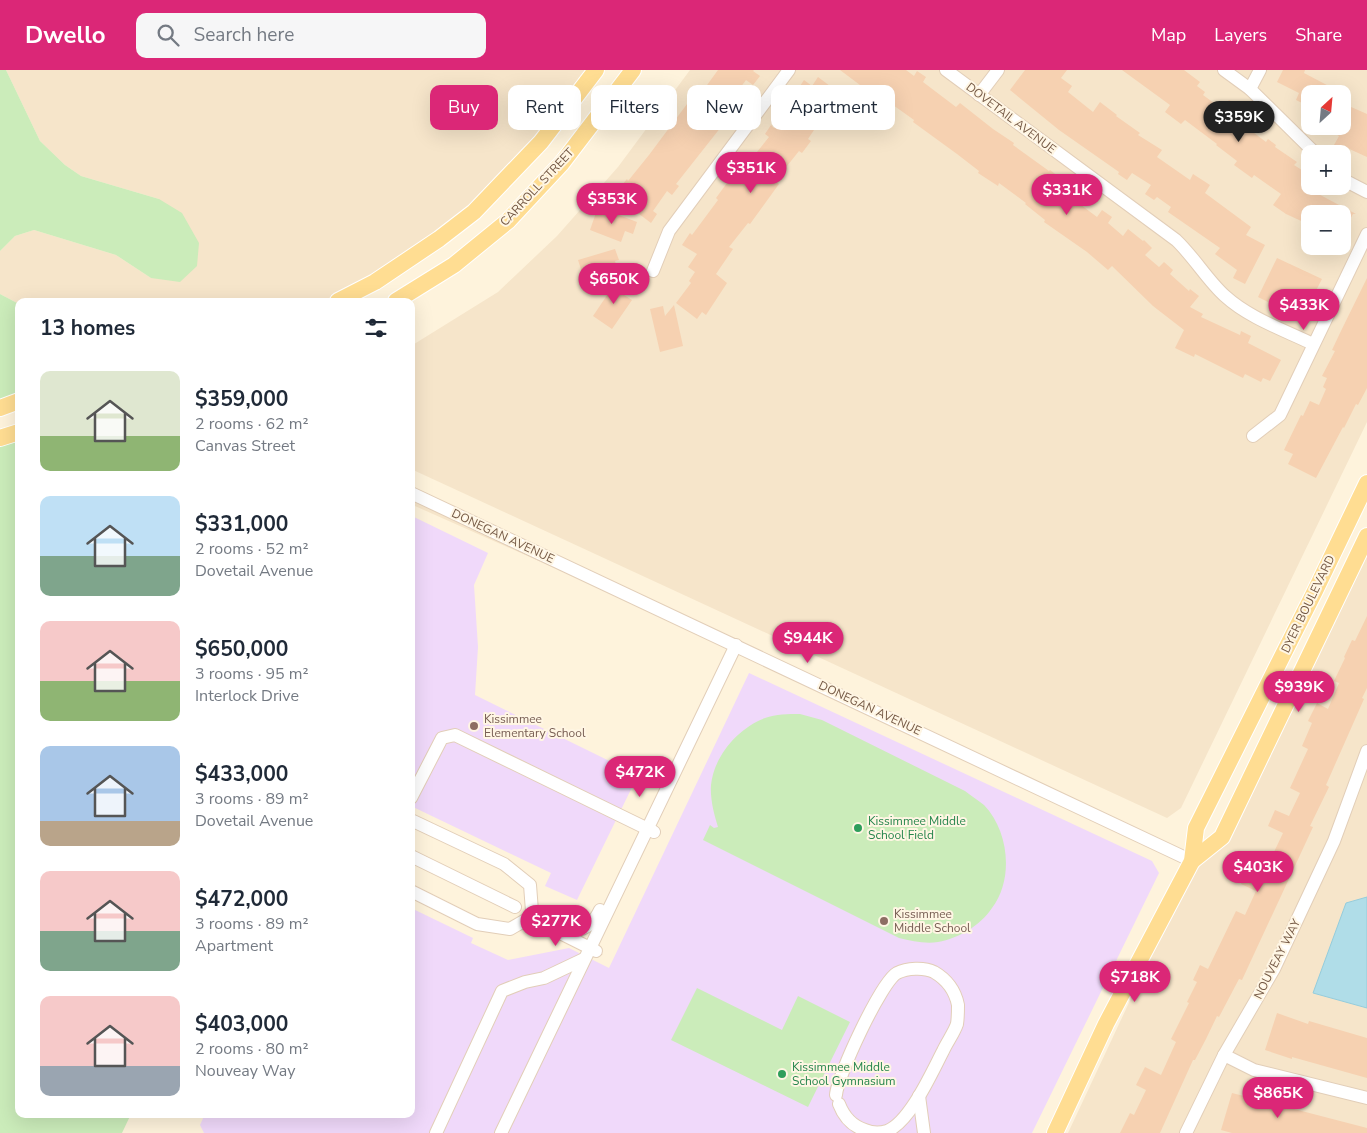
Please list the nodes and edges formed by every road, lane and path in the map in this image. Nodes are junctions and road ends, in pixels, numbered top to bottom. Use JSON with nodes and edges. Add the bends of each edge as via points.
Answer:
{"nodes":[{"id":1,"x":596,"y":70,"type":"edge"},
{"id":2,"x":633,"y":70,"type":"edge"},
{"id":3,"x":789,"y":70,"type":"edge"},
{"id":4,"x":946,"y":70,"type":"edge"},
{"id":5,"x":998,"y":70,"type":"edge"},
{"id":6,"x":1224,"y":70,"type":"edge"},
{"id":7,"x":1260,"y":70,"type":"edge"},
{"id":8,"x":1250,"y":89,"type":"junction"},
{"id":9,"x":979,"y":95,"type":"junction"},
{"id":10,"x":1307,"y":145,"type":"edge"},
{"id":11,"x":1351,"y":184,"type":"edge"},
{"id":12,"x":1367,"y":192,"type":"edge"},
{"id":13,"x":1367,"y":234,"type":"edge"},
{"id":14,"x":653,"y":271,"type":"dead end"},
{"id":15,"x":344,"y":298,"type":"edge"},
{"id":16,"x":401,"y":298,"type":"edge"},
{"id":17,"x":1313,"y":344,"type":"junction"},
{"id":18,"x":15,"y":402,"type":"edge"},
{"id":19,"x":0,"y":408,"type":"edge"},
{"id":20,"x":15,"y":433,"type":"edge"},
{"id":21,"x":1253,"y":436,"type":"dead end"},
{"id":22,"x":0,"y":438,"type":"edge"},
{"id":23,"x":1367,"y":483,"type":"edge"},
{"id":24,"x":415,"y":495,"type":"edge"},
{"id":25,"x":1367,"y":536,"type":"edge"},
{"id":26,"x":736,"y":646,"type":"junction"},
{"id":27,"x":1366,"y":755,"type":"edge"},
{"id":28,"x":415,"y":790,"type":"edge"},
{"id":29,"x":415,"y":822,"type":"edge"},
{"id":30,"x":648,"y":829,"type":"junction"},
{"id":31,"x":415,"y":858,"type":"edge"},
{"id":32,"x":1192,"y":861,"type":"junction"},
{"id":33,"x":415,"y":893,"type":"edge"},
{"id":34,"x":514,"y":907,"type":"dead end"},
{"id":35,"x":530,"y":914,"type":"junction"},
{"id":36,"x":590,"y":953,"type":"junction"},
{"id":37,"x":1224,"y":1055,"type":"junction"},
{"id":38,"x":919,"y":1096,"type":"junction"},
{"id":39,"x":1367,"y":1098,"type":"edge"},
{"id":40,"x":890,"y":1132,"type":"edge"},
{"id":41,"x":436,"y":1133,"type":"edge"},
{"id":42,"x":501,"y":1133,"type":"edge"},
{"id":43,"x":509,"y":1133,"type":"edge"},
{"id":44,"x":924,"y":1133,"type":"edge"},
{"id":45,"x":1055,"y":1133,"type":"edge"},
{"id":46,"x":1186,"y":1133,"type":"edge"}],
"edges":[{"from":1,"to":15,"type":"main road","via":[[541,142],[474,212],[375,282]]},
{"from":2,"to":16,"type":"main road","name":"CARROLL STREET","via":[[562,163],[508,221],[454,266]]},
{"from":3,"to":14,"type":"street","via":[[669,231]]},
{"from":4,"to":9,"type":"street","name":"DOVETAIL AVENUE"},
{"from":5,"to":9,"type":"street"},
{"from":6,"to":8,"type":"street"},
{"from":7,"to":8,"type":"street"},
{"from":8,"to":10,"type":"street"},
{"from":9,"to":17,"type":"street","name":"DOVETAIL AVENUE","via":[[1176,240],[1223,294],[1240,308]]},
{"from":11,"to":12,"type":"street"},
{"from":13,"to":17,"type":"street"},
{"from":17,"to":21,"type":"street","via":[[1280,415]]},
{"from":18,"to":19,"type":"main road"},
{"from":20,"to":22,"type":"main road"},
{"from":23,"to":32,"type":"main road","name":"DYER BOULEVARD","via":[[1196,828]]},
{"from":24,"to":26,"type":"street","name":"DONEGAN AVENUE"},
{"from":25,"to":32,"type":"main road","name":"DYER BOULEVARD","via":[[1222,837]]},
{"from":26,"to":30,"type":"street"},
{"from":26,"to":32,"type":"street","name":"DONEGAN AVENUE"},
{"from":27,"to":37,"type":"street","name":"NOUVEAY WAY","via":[[1334,841],[1274,969]]},
{"from":28,"to":30,"type":"street","via":[[442,738],[455,735]]},
{"from":29,"to":35,"type":"street","via":[[504,864],[530,885]]},
{"from":30,"to":35,"type":"street","via":[[591,925],[571,931]]},
{"from":30,"to":36,"type":"street"},
{"from":31,"to":34,"type":"street"},
{"from":32,"to":45,"type":"main road","name":"DYER BOULEVARD","via":[[1106,1024]]},
{"from":33,"to":35,"type":"street","via":[[476,924],[510,929]]},
{"from":35,"to":36,"type":"street"},
{"from":36,"to":41,"type":"street","via":[[544,978],[502,991]]},
{"from":36,"to":42,"type":"street"},
{"from":36,"to":43,"type":"street"},
{"from":37,"to":39,"type":"street","via":[[1254,1070]]},
{"from":37,"to":46,"type":"street","name":"NOUVEAY WAY"},
{"from":38,"to":40,"type":"street"},
{"from":38,"to":40,"type":"street","via":[[957,1024],[958,1016],[958,1004],[950,985],[931,971],[919,969],[896,974],[878,997],[837,1087],[843,1114],[858,1128],[872,1133]]},
{"from":38,"to":44,"type":"street"}]}
